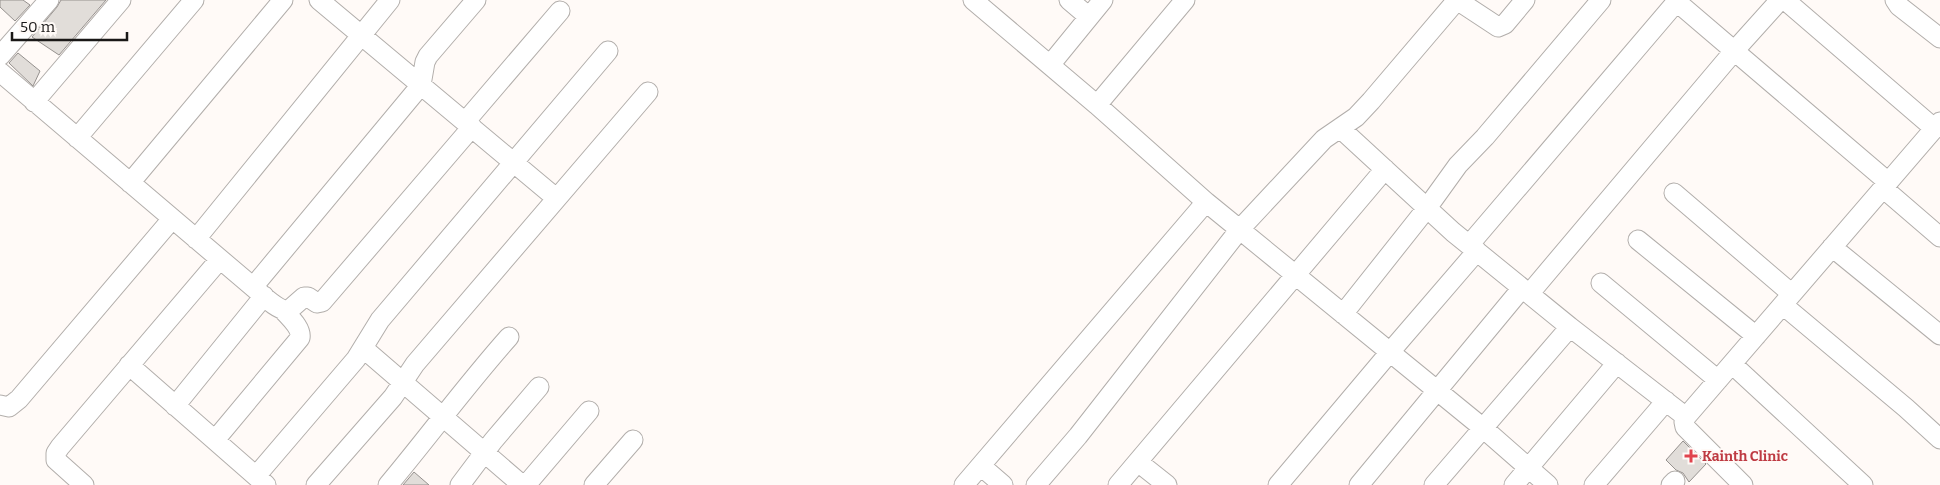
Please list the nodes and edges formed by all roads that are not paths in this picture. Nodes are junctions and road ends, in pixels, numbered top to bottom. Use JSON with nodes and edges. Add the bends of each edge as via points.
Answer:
{"nodes":[{"id":1,"x":49,"y":0,"type":"edge"},
{"id":2,"x":121,"y":0,"type":"edge"},
{"id":3,"x":194,"y":0,"type":"edge"},
{"id":4,"x":283,"y":0,"type":"edge"},
{"id":5,"x":319,"y":0,"type":"edge"},
{"id":6,"x":390,"y":0,"type":"edge"},
{"id":7,"x":476,"y":0,"type":"edge"},
{"id":8,"x":973,"y":0,"type":"edge"},
{"id":9,"x":1070,"y":0,"type":"edge"},
{"id":10,"x":1104,"y":0,"type":"edge"},
{"id":11,"x":1185,"y":0,"type":"edge"},
{"id":12,"x":1457,"y":0,"type":"edge"},
{"id":13,"x":1525,"y":0,"type":"edge"},
{"id":14,"x":1601,"y":0,"type":"edge"},
{"id":15,"x":1780,"y":0,"type":"edge"},
{"id":16,"x":1785,"y":0,"type":"edge"},
{"id":17,"x":1895,"y":0,"type":"edge"},
{"id":18,"x":1678,"y":1,"type":"edge"},
{"id":19,"x":560,"y":11,"type":"dead end"},
{"id":20,"x":1089,"y":17,"type":"junction"},
{"id":21,"x":361,"y":35,"type":"junction"},
{"id":22,"x":1940,"y":38,"type":"edge"},
{"id":23,"x":1735,"y":50,"type":"junction"},
{"id":24,"x":608,"y":51,"type":"dead end"},
{"id":25,"x":0,"y":56,"type":"edge"},
{"id":26,"x":1050,"y":65,"type":"junction"},
{"id":27,"x":0,"y":72,"type":"edge"},
{"id":28,"x":421,"y":85,"type":"junction"},
{"id":29,"x":648,"y":92,"type":"dead end"},
{"id":30,"x":34,"y":102,"type":"junction"},
{"id":31,"x":1096,"y":105,"type":"junction"},
{"id":32,"x":468,"y":125,"type":"junction"},
{"id":33,"x":1937,"y":126,"type":"edge"},
{"id":34,"x":1340,"y":128,"type":"junction"},
{"id":35,"x":77,"y":138,"type":"junction"},
{"id":36,"x":514,"y":162,"type":"junction"},
{"id":37,"x":1385,"y":169,"type":"junction"},
{"id":38,"x":130,"y":183,"type":"junction"},
{"id":39,"x":1886,"y":185,"type":"junction"},
{"id":40,"x":1674,"y":193,"type":"dead end"},
{"id":41,"x":556,"y":198,"type":"junction"},
{"id":42,"x":1206,"y":202,"type":"junction"},
{"id":43,"x":1427,"y":208,"type":"junction"},
{"id":44,"x":172,"y":219,"type":"junction"},
{"id":45,"x":1240,"y":229,"type":"junction"},
{"id":46,"x":1940,"y":237,"type":"edge"},
{"id":47,"x":196,"y":239,"type":"junction"},
{"id":48,"x":1638,"y":240,"type":"dead end"},
{"id":49,"x":1832,"y":247,"type":"junction"},
{"id":50,"x":1473,"y":248,"type":"junction"},
{"id":51,"x":220,"y":259,"type":"junction"},
{"id":52,"x":1296,"y":275,"type":"junction"},
{"id":53,"x":1601,"y":283,"type":"dead end"},
{"id":54,"x":258,"y":291,"type":"junction"},
{"id":55,"x":1526,"y":291,"type":"junction"},
{"id":56,"x":1788,"y":299,"type":"junction"},
{"id":57,"x":283,"y":310,"type":"junction"},
{"id":58,"x":1343,"y":314,"type":"junction"},
{"id":59,"x":1570,"y":327,"type":"junction"},
{"id":60,"x":1940,"y":335,"type":"edge"},
{"id":61,"x":1756,"y":336,"type":"junction"},
{"id":62,"x":510,"y":337,"type":"dead end"},
{"id":63,"x":363,"y":348,"type":"junction"},
{"id":64,"x":1390,"y":352,"type":"junction"},
{"id":65,"x":1617,"y":363,"type":"junction"},
{"id":66,"x":1732,"y":364,"type":"junction"},
{"id":67,"x":129,"y":365,"type":"junction"},
{"id":68,"x":1718,"y":380,"type":"junction"},
{"id":69,"x":403,"y":381,"type":"junction"},
{"id":70,"x":539,"y":387,"type":"dead end"},
{"id":71,"x":1437,"y":390,"type":"junction"},
{"id":72,"x":1666,"y":401,"type":"junction"},
{"id":73,"x":0,"y":405,"type":"edge"},
{"id":74,"x":175,"y":406,"type":"junction"},
{"id":75,"x":589,"y":411,"type":"dead end"},
{"id":76,"x":1686,"y":417,"type":"junction"},
{"id":77,"x":444,"y":418,"type":"junction"},
{"id":78,"x":1483,"y":428,"type":"junction"},
{"id":79,"x":1940,"y":439,"type":"edge"},
{"id":80,"x":215,"y":440,"type":"junction"},
{"id":81,"x":633,"y":440,"type":"dead end"},
{"id":82,"x":484,"y":452,"type":"junction"},
{"id":83,"x":1138,"y":462,"type":"junction"},
{"id":84,"x":981,"y":466,"type":"junction"},
{"id":85,"x":1529,"y":468,"type":"junction"},
{"id":86,"x":261,"y":480,"type":"edge"},
{"id":87,"x":84,"y":485,"type":"edge"},
{"id":88,"x":316,"y":485,"type":"edge"},
{"id":89,"x":388,"y":485,"type":"edge"},
{"id":90,"x":460,"y":485,"type":"edge"},
{"id":91,"x":522,"y":485,"type":"edge"},
{"id":92,"x":526,"y":485,"type":"edge"},
{"id":93,"x":594,"y":485,"type":"edge"},
{"id":94,"x":964,"y":485,"type":"edge"},
{"id":95,"x":1003,"y":485,"type":"edge"},
{"id":96,"x":1036,"y":485,"type":"edge"},
{"id":97,"x":1118,"y":485,"type":"edge"},
{"id":98,"x":1167,"y":485,"type":"edge"},
{"id":99,"x":1278,"y":485,"type":"edge"},
{"id":100,"x":1358,"y":485,"type":"edge"},
{"id":101,"x":1434,"y":485,"type":"edge"},
{"id":102,"x":1514,"y":485,"type":"edge"},
{"id":103,"x":1548,"y":485,"type":"edge"},
{"id":104,"x":1594,"y":485,"type":"edge"},
{"id":105,"x":1743,"y":485,"type":"edge"},
{"id":106,"x":1864,"y":485,"type":"edge"}],
"edges":[{"from":1,"to":25,"type":"street"},
{"from":2,"to":30,"type":"street"},
{"from":3,"to":35,"type":"street"},
{"from":4,"to":38,"type":"street"},
{"from":5,"to":21,"type":"street"},
{"from":6,"to":21,"type":"street"},
{"from":7,"to":28,"type":"street","via":[[428,56]]},
{"from":8,"to":26,"type":"street"},
{"from":9,"to":20,"type":"street"},
{"from":10,"to":20,"type":"street"},
{"from":11,"to":31,"type":"street"},
{"from":12,"to":13,"type":"street","via":[[1498,27],[1505,24]]},
{"from":12,"to":34,"type":"street","via":[[1371,102]]},
{"from":14,"to":43,"type":"street","via":[[1485,137],[1466,155]]},
{"from":15,"to":23,"type":"street"},
{"from":16,"to":33,"type":"street"},
{"from":17,"to":22,"type":"street"},
{"from":18,"to":23,"type":"street"},
{"from":18,"to":50,"type":"street"},
{"from":19,"to":32,"type":"street"},
{"from":20,"to":26,"type":"street"},
{"from":21,"to":28,"type":"street"},
{"from":21,"to":47,"type":"street"},
{"from":23,"to":39,"type":"street"},
{"from":23,"to":55,"type":"street"},
{"from":24,"to":36,"type":"street"},
{"from":26,"to":31,"type":"street"},
{"from":27,"to":30,"type":"street"},
{"from":28,"to":32,"type":"street"},
{"from":28,"to":54,"type":"street"},
{"from":29,"to":41,"type":"street"},
{"from":30,"to":35,"type":"street"},
{"from":31,"to":42,"type":"street"},
{"from":32,"to":36,"type":"street"},
{"from":32,"to":57,"type":"street","via":[[322,302],[304,297],[288,311]]},
{"from":33,"to":39,"type":"street"},
{"from":34,"to":37,"type":"street"},
{"from":34,"to":45,"type":"street","via":[[1324,139]]},
{"from":35,"to":38,"type":"street"},
{"from":36,"to":41,"type":"street"},
{"from":36,"to":63,"type":"street","via":[[373,328]]},
{"from":37,"to":43,"type":"street"},
{"from":37,"to":52,"type":"street"},
{"from":38,"to":44,"type":"street"},
{"from":39,"to":46,"type":"street"},
{"from":39,"to":49,"type":"street"},
{"from":40,"to":56,"type":"street"},
{"from":41,"to":69,"type":"street"},
{"from":42,"to":45,"type":"street"},
{"from":42,"to":84,"type":"street"},
{"from":43,"to":50,"type":"street"},
{"from":43,"to":58,"type":"street"},
{"from":44,"to":47,"type":"street"},
{"from":44,"to":73,"type":"street","via":[[19,399],[9,407]]},
{"from":45,"to":52,"type":"street"},
{"from":45,"to":96,"type":"street"},
{"from":47,"to":51,"type":"street"},
{"from":48,"to":61,"type":"street"},
{"from":49,"to":56,"type":"street"},
{"from":49,"to":60,"type":"street"},
{"from":50,"to":55,"type":"street"},
{"from":50,"to":64,"type":"street"},
{"from":51,"to":54,"type":"street"},
{"from":51,"to":67,"type":"street"},
{"from":52,"to":58,"type":"street"},
{"from":52,"to":83,"type":"street"},
{"from":53,"to":68,"type":"street"},
{"from":54,"to":57,"type":"street"},
{"from":54,"to":74,"type":"street"},
{"from":55,"to":59,"type":"street"},
{"from":55,"to":71,"type":"street"},
{"from":56,"to":61,"type":"street"},
{"from":56,"to":79,"type":"street"},
{"from":57,"to":80,"type":"street","via":[[301,333],[300,338]]},
{"from":58,"to":64,"type":"street"},
{"from":59,"to":65,"type":"street"},
{"from":59,"to":78,"type":"street"},
{"from":61,"to":66,"type":"street"},
{"from":62,"to":77,"type":"street","via":[[468,384]]},
{"from":63,"to":69,"type":"street"},
{"from":63,"to":86,"type":"street"},
{"from":64,"to":71,"type":"street"},
{"from":64,"to":99,"type":"street"},
{"from":65,"to":72,"type":"street"},
{"from":65,"to":85,"type":"street"},
{"from":66,"to":68,"type":"street"},
{"from":66,"to":106,"type":"street"},
{"from":67,"to":74,"type":"street"},
{"from":67,"to":87,"type":"street","via":[[56,453],[58,463]]},
{"from":68,"to":76,"type":"street"},
{"from":69,"to":77,"type":"street"},
{"from":69,"to":88,"type":"street","via":[[393,397]]},
{"from":70,"to":82,"type":"street"},
{"from":71,"to":78,"type":"street"},
{"from":71,"to":100,"type":"street"},
{"from":72,"to":76,"type":"street"},
{"from":72,"to":104,"type":"street"},
{"from":74,"to":80,"type":"street"},
{"from":75,"to":92,"type":"street"},
{"from":76,"to":105,"type":"street","via":[[1685,427]]},
{"from":77,"to":82,"type":"street"},
{"from":77,"to":89,"type":"street"},
{"from":78,"to":85,"type":"street"},
{"from":78,"to":101,"type":"street"},
{"from":80,"to":86,"type":"street"},
{"from":81,"to":93,"type":"street"},
{"from":82,"to":90,"type":"street"},
{"from":82,"to":91,"type":"street"},
{"from":83,"to":97,"type":"street"},
{"from":83,"to":98,"type":"street"},
{"from":84,"to":94,"type":"street"},
{"from":84,"to":95,"type":"street"},
{"from":85,"to":102,"type":"street"},
{"from":85,"to":103,"type":"street"}]}
